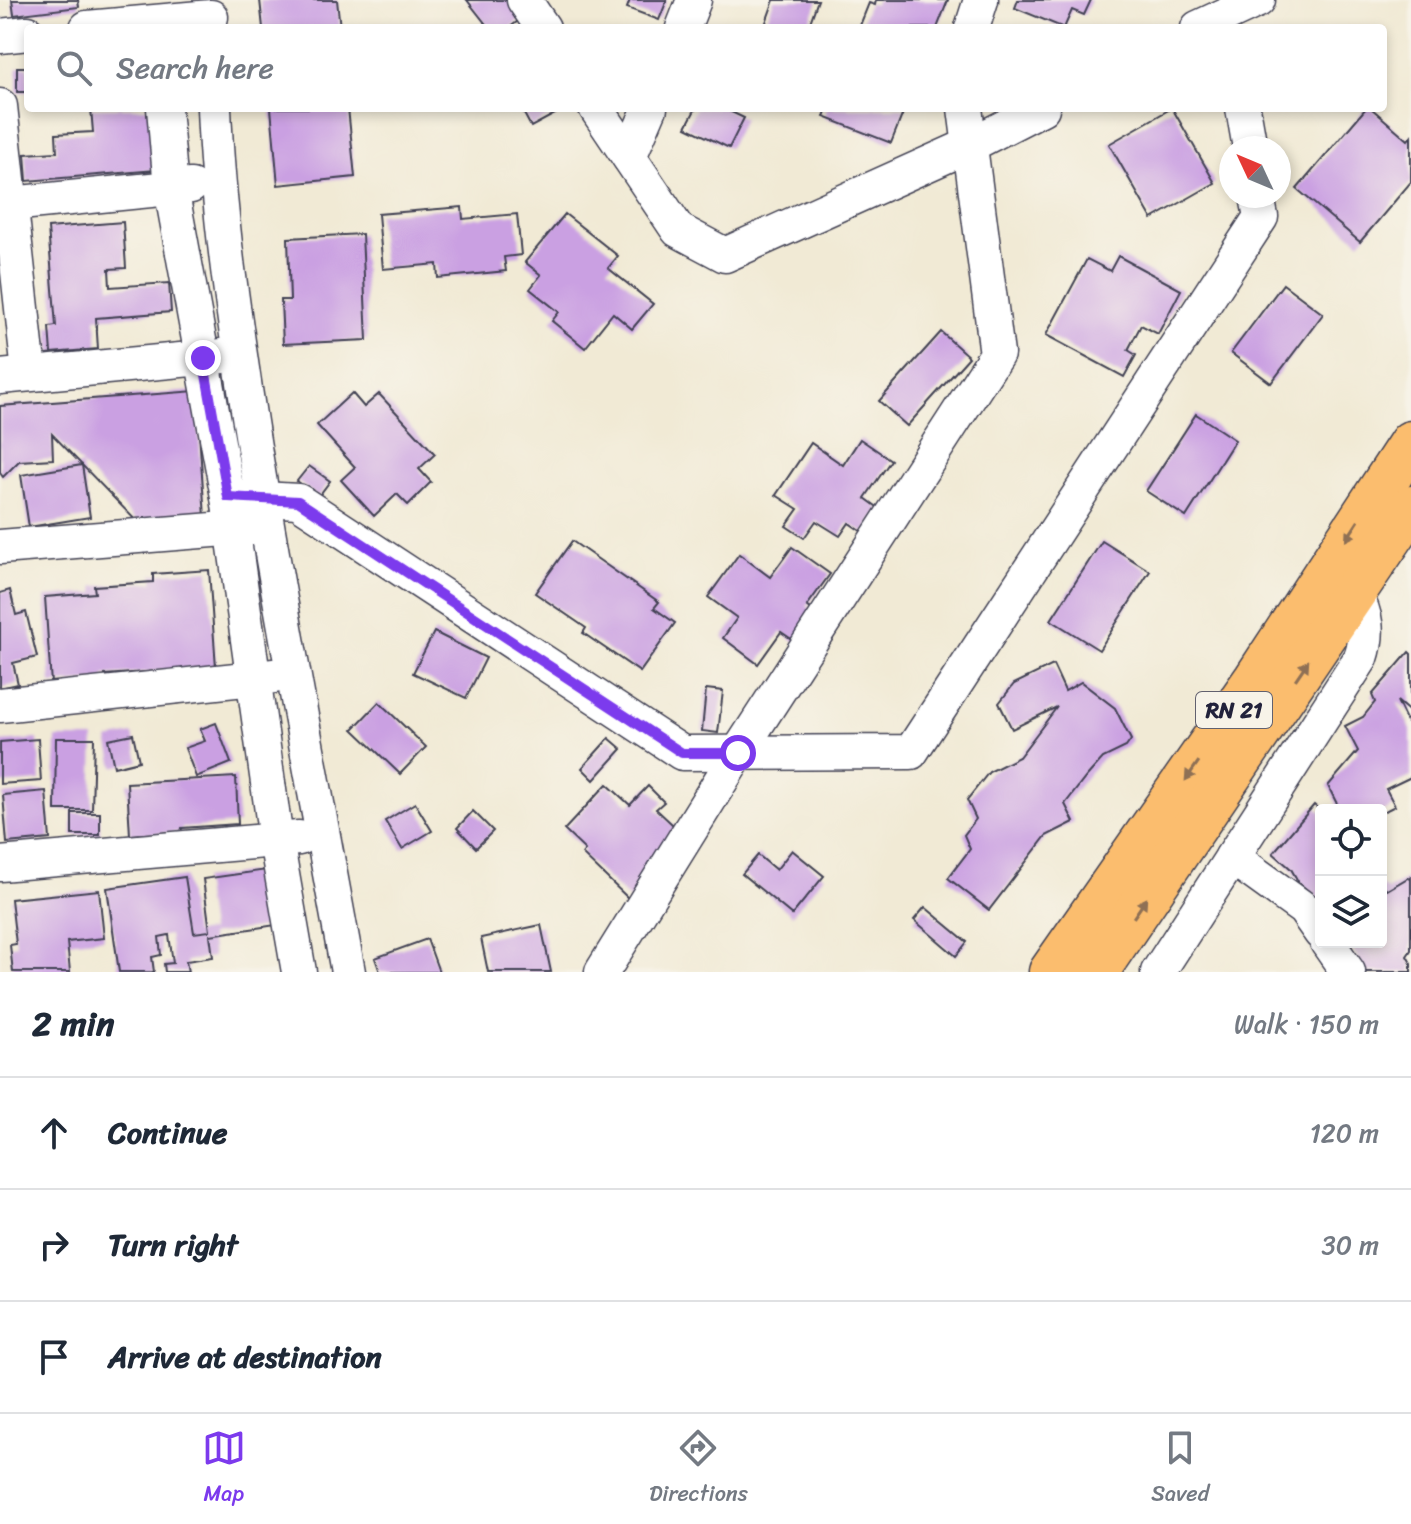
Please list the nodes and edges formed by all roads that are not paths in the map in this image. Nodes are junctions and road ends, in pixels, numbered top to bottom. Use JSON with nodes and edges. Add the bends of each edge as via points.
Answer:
{"nodes":[{"id":1,"x":524,"y":0,"type":"edge"},
{"id":2,"x":694,"y":0,"type":"edge"},
{"id":3,"x":981,"y":0,"type":"edge"},
{"id":4,"x":210,"y":15,"type":"edge"},
{"id":5,"x":157,"y":17,"type":"edge"},
{"id":6,"x":112,"y":24,"type":"edge"},
{"id":7,"x":540,"y":24,"type":"edge"},
{"id":8,"x":685,"y":24,"type":"edge"},
{"id":9,"x":973,"y":24,"type":"edge"},
{"id":10,"x":24,"y":33,"type":"edge"},
{"id":11,"x":0,"y":36,"type":"edge"},
{"id":12,"x":0,"y":106,"type":"edge"},
{"id":13,"x":164,"y":112,"type":"edge"},
{"id":14,"x":214,"y":112,"type":"edge"},
{"id":15,"x":599,"y":112,"type":"edge"},
{"id":16,"x":648,"y":112,"type":"edge"},
{"id":17,"x":966,"y":112,"type":"edge"},
{"id":18,"x":1034,"y":112,"type":"edge"},
{"id":19,"x":1244,"y":112,"type":"edge"},
{"id":20,"x":1248,"y":136,"type":"edge"},
{"id":21,"x":970,"y":145,"type":"junction"},
{"id":22,"x":629,"y":157,"type":"junction"},
{"id":23,"x":217,"y":183,"type":"junction"},
{"id":24,"x":171,"y":188,"type":"junction"},
{"id":25,"x":5,"y":204,"type":"edge"},
{"id":26,"x":1259,"y":208,"type":"edge"},
{"id":27,"x":240,"y":355,"type":"junction"},
{"id":28,"x":203,"y":358,"type":"junction"},
{"id":29,"x":15,"y":375,"type":"edge"},
{"id":30,"x":1403,"y":491,"type":"edge"},
{"id":31,"x":265,"y":512,"type":"junction"},
{"id":32,"x":229,"y":513,"type":"junction"},
{"id":33,"x":0,"y":547,"type":"edge"},
{"id":34,"x":1354,"y":593,"type":"junction"},
{"id":35,"x":294,"y":674,"type":"junction"},
{"id":36,"x":252,"y":679,"type":"junction"},
{"id":37,"x":0,"y":705,"type":"edge"},
{"id":38,"x":738,"y":753,"type":"junction"},
{"id":39,"x":323,"y":836,"type":"junction"},
{"id":40,"x":276,"y":840,"type":"junction"},
{"id":41,"x":1232,"y":857,"type":"junction"},
{"id":42,"x":0,"y":864,"type":"edge"},
{"id":43,"x":1315,"y":925,"type":"edge"},
{"id":44,"x":1331,"y":948,"type":"edge"},
{"id":45,"x":299,"y":972,"type":"edge"},
{"id":46,"x":348,"y":972,"type":"edge"},
{"id":47,"x":602,"y":972,"type":"edge"},
{"id":48,"x":1051,"y":972,"type":"edge"},
{"id":49,"x":1096,"y":972,"type":"edge"},
{"id":50,"x":1158,"y":972,"type":"edge"},
{"id":51,"x":1348,"y":972,"type":"edge"}],
"edges":[{"from":1,"to":7,"type":"street"},
{"from":2,"to":8,"type":"street"},
{"from":3,"to":9,"type":"street"},
{"from":4,"to":5,"type":"street"},
{"from":5,"to":6,"type":"street"},
{"from":10,"to":11,"type":"street"},
{"from":12,"to":25,"type":"street"},
{"from":13,"to":24,"type":"street"},
{"from":14,"to":23,"type":"street"},
{"from":15,"to":22,"type":"street"},
{"from":16,"to":22,"type":"street"},
{"from":17,"to":21,"type":"street"},
{"from":18,"to":21,"type":"street"},
{"from":19,"to":20,"type":"street"},
{"from":21,"to":22,"type":"street","via":[[725,255],[678,230]]},
{"from":21,"to":38,"type":"street","via":[[997,354]]},
{"from":23,"to":24,"type":"street"},
{"from":23,"to":27,"type":"street"},
{"from":24,"to":25,"type":"street"},
{"from":24,"to":28,"type":"street"},
{"from":25,"to":29,"type":"street"},
{"from":26,"to":38,"type":"street","via":[[1261,217],[911,752]]},
{"from":27,"to":28,"type":"street"},
{"from":27,"to":31,"type":"street"},
{"from":28,"to":29,"type":"street"},
{"from":28,"to":32,"type":"street"},
{"from":30,"to":34,"type":"main road","number":"RN 21"},
{"from":30,"to":48,"type":"main road","number":"RN 21","one_way":true,"via":[[1256,679]]},
{"from":31,"to":32,"type":"street"},
{"from":31,"to":35,"type":"street"},
{"from":31,"to":38,"type":"street","via":[[298,501],[682,753]]},
{"from":32,"to":33,"type":"street"},
{"from":32,"to":36,"type":"street"},
{"from":34,"to":41,"type":"street","via":[[1367,632],[1361,658]]},
{"from":49,"to":34,"type":"main road","number":"RN 21","one_way":true},
{"from":35,"to":36,"type":"street"},
{"from":35,"to":39,"type":"street"},
{"from":36,"to":37,"type":"street"},
{"from":36,"to":40,"type":"street"},
{"from":38,"to":47,"type":"street"},
{"from":39,"to":40,"type":"street"},
{"from":39,"to":46,"type":"street"},
{"from":40,"to":42,"type":"street"},
{"from":40,"to":45,"type":"street"},
{"from":41,"to":43,"type":"street","via":[[1304,909]]},
{"from":41,"to":50,"type":"street"},
{"from":44,"to":51,"type":"street"}]}
